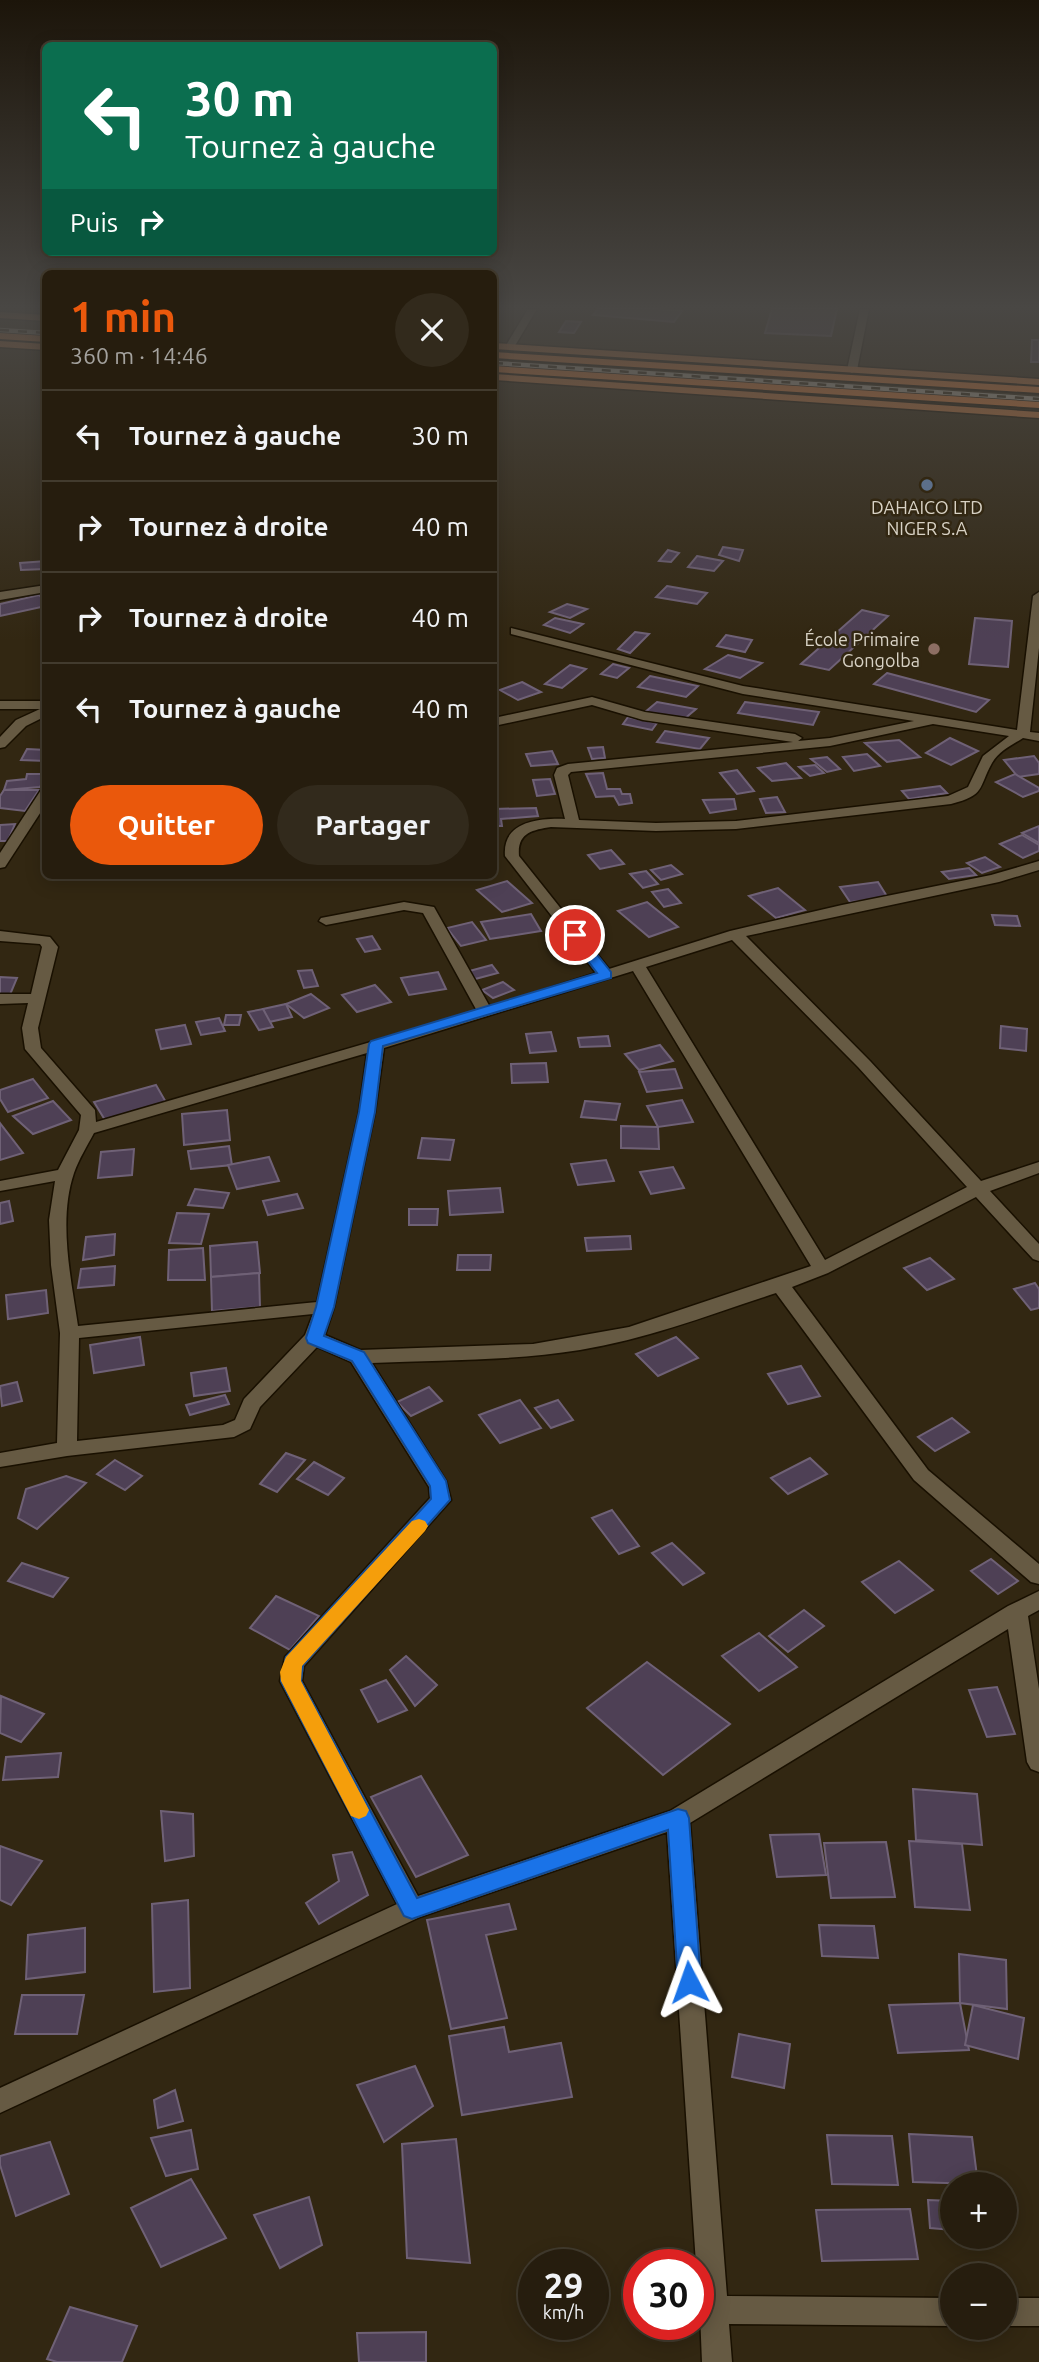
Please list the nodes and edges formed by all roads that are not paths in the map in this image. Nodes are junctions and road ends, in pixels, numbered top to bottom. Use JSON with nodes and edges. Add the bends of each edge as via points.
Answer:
{"nodes":[{"id":1,"x":42,"y":588,"type":"edge"},
{"id":2,"x":0,"y":596,"type":"edge"},
{"id":3,"x":1039,"y":596,"type":"edge"},
{"id":4,"x":515,"y":631,"type":"dead end"},
{"id":5,"x":0,"y":705,"type":"edge"},
{"id":6,"x":42,"y":705,"type":"edge"},
{"id":7,"x":42,"y":713,"type":"edge"},
{"id":8,"x":942,"y":719,"type":"junction"},
{"id":9,"x":497,"y":721,"type":"edge"},
{"id":10,"x":1023,"y":733,"type":"junction"},
{"id":11,"x":1039,"y":737,"type":"edge"},
{"id":12,"x":830,"y":742,"type":"junction"},
{"id":13,"x":0,"y":744,"type":"edge"},
{"id":14,"x":42,"y":799,"type":"edge"},
{"id":15,"x":573,"y":824,"type":"junction"},
{"id":16,"x":0,"y":864,"type":"edge"},
{"id":17,"x":1039,"y":865,"type":"edge"},
{"id":18,"x":326,"y":921,"type":"dead end"},
{"id":19,"x":735,"y":934,"type":"junction"},
{"id":20,"x":0,"y":936,"type":"edge"},
{"id":21,"x":637,"y":966,"type":"junction"},
{"id":22,"x":606,"y":975,"type":"junction"},
{"id":23,"x":0,"y":999,"type":"edge"},
{"id":24,"x":39,"y":999,"type":"junction"},
{"id":25,"x":486,"y":1013,"type":"junction"},
{"id":26,"x":376,"y":1044,"type":"junction"},
{"id":27,"x":87,"y":1130,"type":"junction"},
{"id":28,"x":1039,"y":1167,"type":"edge"},
{"id":29,"x":65,"y":1174,"type":"junction"},
{"id":30,"x":0,"y":1186,"type":"edge"},
{"id":31,"x":978,"y":1189,"type":"junction"},
{"id":32,"x":1039,"y":1255,"type":"edge"},
{"id":33,"x":822,"y":1269,"type":"junction"},
{"id":34,"x":780,"y":1285,"type":"junction"},
{"id":35,"x":325,"y":1307,"type":"junction"},
{"id":36,"x":70,"y":1333,"type":"junction"},
{"id":37,"x":314,"y":1338,"type":"junction"},
{"id":38,"x":358,"y":1357,"type":"junction"},
{"id":39,"x":67,"y":1449,"type":"junction"},
{"id":40,"x":0,"y":1460,"type":"edge"},
{"id":41,"x":1039,"y":1576,"type":"edge"},
{"id":42,"x":1039,"y":1599,"type":"edge"},
{"id":43,"x":1016,"y":1612,"type":"junction"},
{"id":44,"x":1039,"y":1762,"type":"edge"},
{"id":45,"x":678,"y":1818,"type":"junction"},
{"id":46,"x":412,"y":1909,"type":"junction"},
{"id":47,"x":0,"y":2101,"type":"edge"},
{"id":48,"x":708,"y":2249,"type":"edge"},
{"id":49,"x":714,"y":2310,"type":"edge"},
{"id":50,"x":940,"y":2312,"type":"edge"},
{"id":51,"x":1017,"y":2312,"type":"edge"},
{"id":52,"x":1039,"y":2312,"type":"edge"},
{"id":53,"x":714,"y":2331,"type":"edge"},
{"id":54,"x":717,"y":2362,"type":"edge"}],
"edges":[{"from":1,"to":2,"type":"street"},
{"from":3,"to":10,"type":"street"},
{"from":4,"to":8,"type":"street","via":[[743,690]]},
{"from":5,"to":6,"type":"street"},
{"from":7,"to":13,"type":"street","via":[[21,723]]},
{"from":8,"to":10,"type":"street"},
{"from":8,"to":12,"type":"street"},
{"from":9,"to":12,"type":"street","via":[[592,701],[695,726]]},
{"from":10,"to":11,"type":"street"},
{"from":10,"to":15,"type":"street","via":[[994,752],[978,785],[951,800],[736,825]]},
{"from":12,"to":15,"type":"street","via":[[568,768],[561,775]]},
{"from":14,"to":16,"type":"street"},
{"from":15,"to":22,"type":"street","via":[[530,826],[516,834],[512,856]]},
{"from":17,"to":19,"type":"street"},
{"from":18,"to":25,"type":"street","via":[[404,906],[429,910]]},
{"from":19,"to":21,"type":"street"},
{"from":19,"to":31,"type":"street","via":[[864,1064]]},
{"from":20,"to":24,"type":"street","via":[[45,940],[50,947]]},
{"from":21,"to":22,"type":"street"},
{"from":21,"to":33,"type":"street"},
{"from":22,"to":25,"type":"street"},
{"from":23,"to":24,"type":"street"},
{"from":24,"to":27,"type":"street","via":[[30,1028],[33,1049],[85,1106],[90,1122]]},
{"from":25,"to":26,"type":"street"},
{"from":26,"to":27,"type":"street"},
{"from":26,"to":35,"type":"street","via":[[367,1112]]},
{"from":27,"to":29,"type":"street"},
{"from":28,"to":31,"type":"street"},
{"from":29,"to":30,"type":"street"},
{"from":29,"to":36,"type":"street","via":[[58,1220]]},
{"from":31,"to":32,"type":"street"},
{"from":31,"to":33,"type":"street"},
{"from":33,"to":34,"type":"street"},
{"from":34,"to":38,"type":"street","via":[[631,1333],[583,1343],[533,1350]]},
{"from":34,"to":41,"type":"street","via":[[921,1475]]},
{"from":35,"to":36,"type":"street"},
{"from":35,"to":37,"type":"street"},
{"from":36,"to":39,"type":"street"},
{"from":37,"to":38,"type":"street"},
{"from":37,"to":39,"type":"street","via":[[251,1404],[240,1428]]},
{"from":38,"to":46,"type":"street","via":[[439,1486],[441,1500],[293,1662],[291,1681]]},
{"from":39,"to":40,"type":"street"},
{"from":42,"to":43,"type":"street"},
{"from":43,"to":44,"type":"street"},
{"from":43,"to":45,"type":"street"},
{"from":45,"to":46,"type":"street"},
{"from":45,"to":48,"type":"street"},
{"from":46,"to":47,"type":"street"},
{"from":49,"to":50,"type":"street"},
{"from":51,"to":52,"type":"street"},
{"from":53,"to":54,"type":"street"}]}
